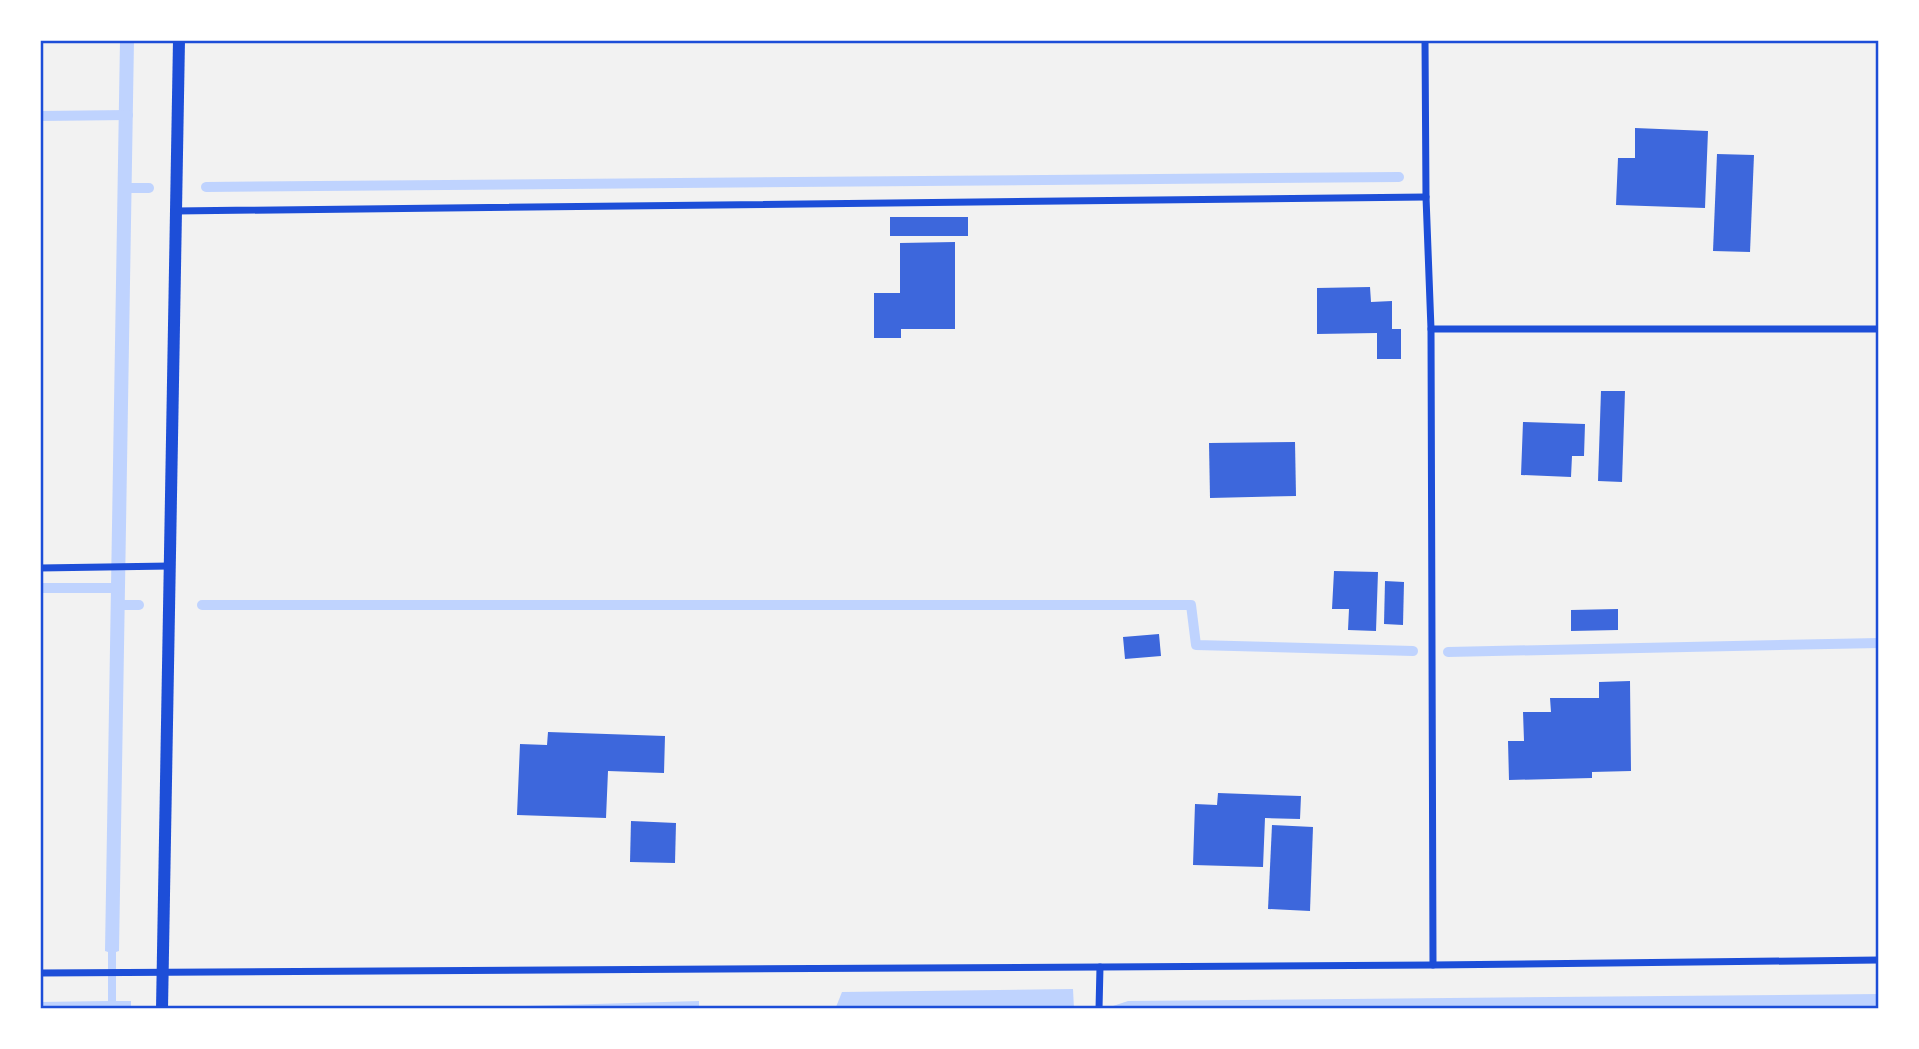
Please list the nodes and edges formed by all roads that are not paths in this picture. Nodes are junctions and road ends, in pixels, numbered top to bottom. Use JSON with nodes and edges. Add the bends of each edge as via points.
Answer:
{"nodes":[{"id":1,"x":179,"y":40,"type":"edge"},
{"id":2,"x":1425,"y":40,"type":"edge"},
{"id":3,"x":1426,"y":197,"type":"junction"},
{"id":4,"x":176,"y":211,"type":"junction"},
{"id":5,"x":1431,"y":329,"type":"junction"},
{"id":6,"x":1879,"y":329,"type":"edge"},
{"id":7,"x":170,"y":566,"type":"junction"},
{"id":8,"x":40,"y":568,"type":"edge"},
{"id":9,"x":1879,"y":960,"type":"edge"},
{"id":10,"x":1433,"y":965,"type":"junction"},
{"id":11,"x":1100,"y":967,"type":"junction"},
{"id":12,"x":163,"y":971,"type":"junction"},
{"id":13,"x":40,"y":973,"type":"edge"},
{"id":14,"x":162,"y":1009,"type":"edge"},
{"id":15,"x":1099,"y":1009,"type":"edge"}],
"edges":[{"from":1,"to":4,"type":"street"},
{"from":2,"to":3,"type":"street"},
{"from":3,"to":4,"type":"street"},
{"from":3,"to":5,"type":"street"},
{"from":4,"to":7,"type":"street"},
{"from":5,"to":6,"type":"street"},
{"from":5,"to":10,"type":"street"},
{"from":7,"to":8,"type":"street"},
{"from":7,"to":12,"type":"street"},
{"from":9,"to":10,"type":"street"},
{"from":10,"to":11,"type":"street"},
{"from":11,"to":12,"type":"street"},
{"from":11,"to":15,"type":"street"},
{"from":12,"to":13,"type":"street"},
{"from":12,"to":14,"type":"street"}]}
